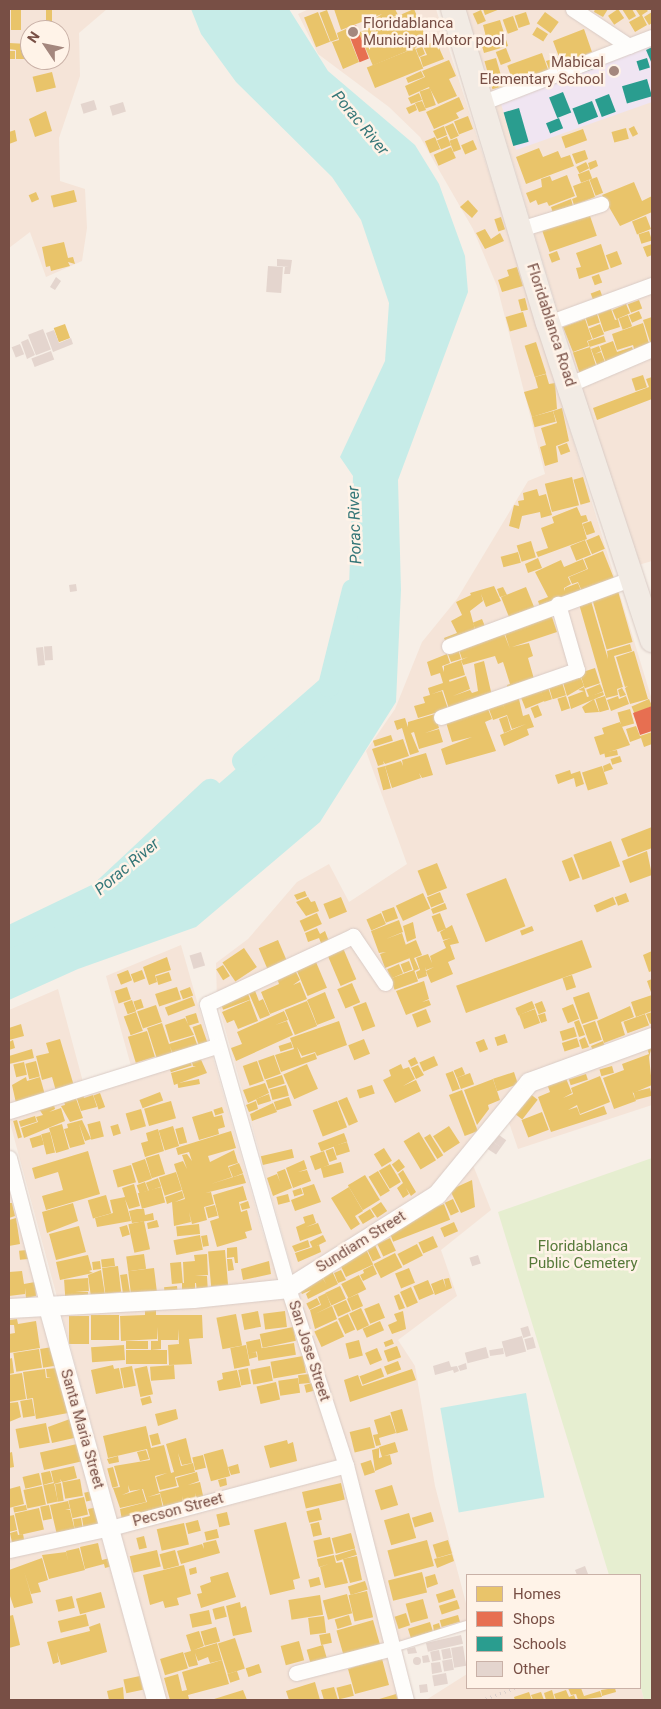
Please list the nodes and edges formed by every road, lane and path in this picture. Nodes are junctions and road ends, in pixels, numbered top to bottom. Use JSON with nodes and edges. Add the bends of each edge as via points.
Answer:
{"nodes":[{"id":1,"x":453,"y":9,"type":"edge"},
{"id":2,"x":573,"y":9,"type":"edge"},
{"id":3,"x":652,"y":37,"type":"edge"},
{"id":4,"x":629,"y":46,"type":"junction"},
{"id":5,"x":481,"y":103,"type":"junction"},
{"id":6,"x":601,"y":204,"type":"dead end"},
{"id":7,"x":520,"y":229,"type":"junction"},
{"id":8,"x":652,"y":285,"type":"edge"},
{"id":9,"x":548,"y":323,"type":"junction"},
{"id":10,"x":652,"y":349,"type":"edge"},
{"id":11,"x":570,"y":384,"type":"junction"},
{"id":12,"x":633,"y":578,"type":"junction"},
{"id":13,"x":558,"y":604,"type":"junction"},
{"id":14,"x":652,"y":640,"type":"edge"},
{"id":15,"x":449,"y":646,"type":"dead end"},
{"id":16,"x":441,"y":717,"type":"dead end"},
{"id":17,"x":385,"y":983,"type":"dead end"},
{"id":18,"x":652,"y":1037,"type":"edge"},
{"id":19,"x":216,"y":1046,"type":"junction"},
{"id":20,"x":9,"y":1111,"type":"edge"},
{"id":21,"x":9,"y":1158,"type":"edge"},
{"id":22,"x":288,"y":1288,"type":"junction"},
{"id":23,"x":48,"y":1307,"type":"junction"},
{"id":24,"x":9,"y":1308,"type":"edge"},
{"id":25,"x":346,"y":1465,"type":"junction"},
{"id":26,"x":110,"y":1528,"type":"junction"},
{"id":27,"x":9,"y":1550,"type":"edge"},
{"id":28,"x":466,"y":1625,"type":"edge"},
{"id":29,"x":393,"y":1648,"type":"junction"},
{"id":30,"x":296,"y":1673,"type":"dead end"},
{"id":31,"x":513,"y":1689,"type":"edge"},
{"id":32,"x":156,"y":1700,"type":"edge"},
{"id":33,"x":406,"y":1700,"type":"edge"},
{"id":34,"x":481,"y":1700,"type":"edge"}],
"edges":[{"from":1,"to":5,"type":"main road","name":"Floridablanca Road"},
{"from":2,"to":4,"type":"street"},
{"from":3,"to":4,"type":"street"},
{"from":4,"to":5,"type":"street"},
{"from":5,"to":7,"type":"main road","name":"Floridablanca Road"},
{"from":6,"to":7,"type":"street"},
{"from":7,"to":9,"type":"main road","name":"Floridablanca Road"},
{"from":8,"to":9,"type":"street"},
{"from":9,"to":11,"type":"main road","name":"Floridablanca Road"},
{"from":10,"to":11,"type":"street"},
{"from":11,"to":12,"type":"main road","name":"Floridablanca Road"},
{"from":12,"to":13,"type":"street"},
{"from":12,"to":14,"type":"main road","name":"Floridablanca Road"},
{"from":13,"to":15,"type":"street"},
{"from":13,"to":16,"type":"street","via":[[577,670]]},
{"from":17,"to":19,"type":"street","name":"San Jose Street","via":[[353,936],[207,1004]]},
{"from":18,"to":22,"type":"street","name":"Sundiam Street","via":[[529,1082],[438,1194]]},
{"from":19,"to":20,"type":"street"},
{"from":19,"to":22,"type":"street","name":"San Jose Street"},
{"from":21,"to":23,"type":"street","name":"Santa Maria Street"},
{"from":22,"to":23,"type":"street","name":"Sundiam Street"},
{"from":22,"to":25,"type":"street","name":"San Jose Street"},
{"from":23,"to":24,"type":"street","name":"Sundiam Street"},
{"from":23,"to":26,"type":"street","name":"Santa Maria Street"},
{"from":25,"to":26,"type":"street","name":"Pecson Street"},
{"from":25,"to":29,"type":"street","name":"San Jose Street"},
{"from":26,"to":27,"type":"street","name":"Pecson Street"},
{"from":26,"to":32,"type":"street","name":"Santa Maria Street"},
{"from":28,"to":29,"type":"lane"},
{"from":29,"to":30,"type":"street"},
{"from":29,"to":33,"type":"street","name":"San Jose Street"},
{"from":31,"to":34,"type":"path"}]}
